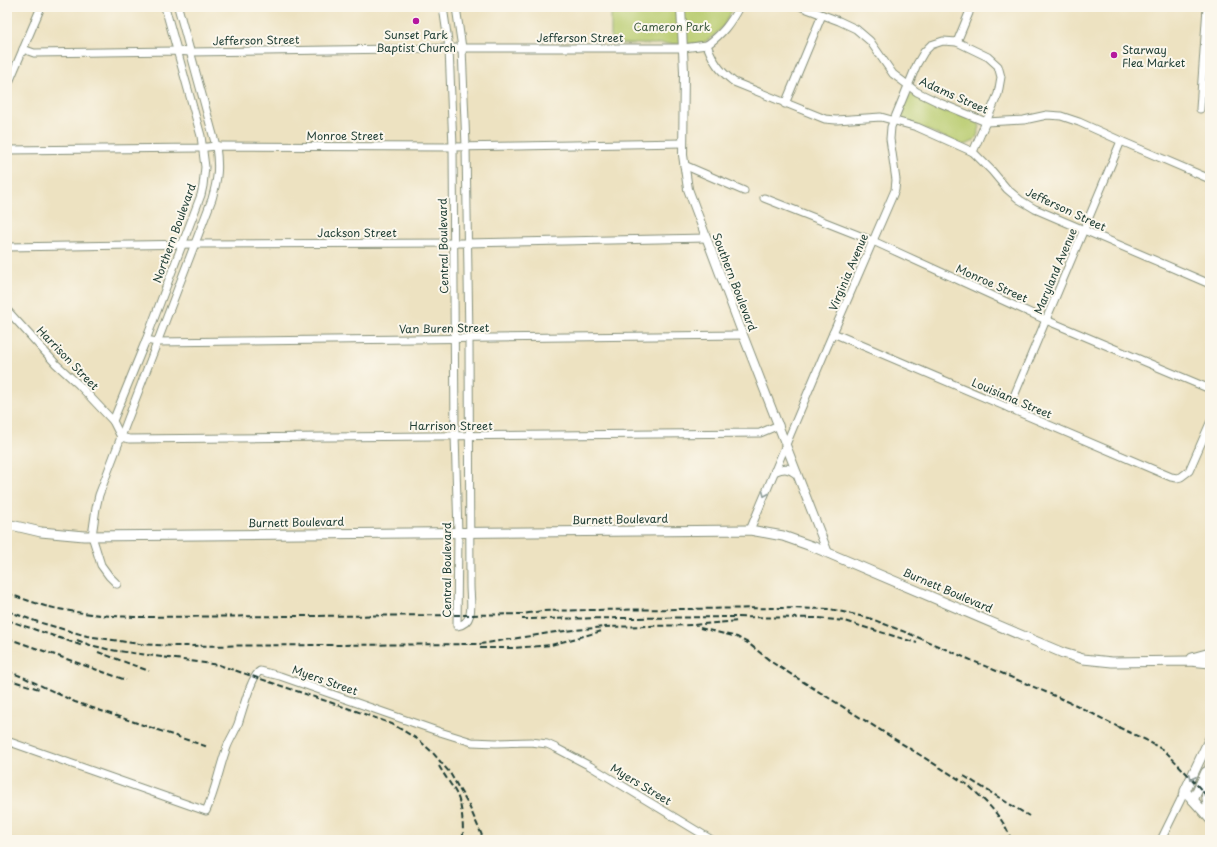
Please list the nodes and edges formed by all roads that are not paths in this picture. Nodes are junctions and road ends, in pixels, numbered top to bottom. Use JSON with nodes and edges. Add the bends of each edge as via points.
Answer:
{"nodes":[{"id":1,"x":41,"y":7,"type":"edge"},
{"id":2,"x":166,"y":7,"type":"edge"},
{"id":3,"x":178,"y":7,"type":"edge"},
{"id":4,"x":443,"y":7,"type":"edge"},
{"id":5,"x":456,"y":7,"type":"edge"},
{"id":6,"x":681,"y":7,"type":"edge"},
{"id":7,"x":739,"y":7,"type":"edge"},
{"id":8,"x":802,"y":7,"type":"edge"},
{"id":9,"x":1208,"y":7,"type":"edge"},
{"id":10,"x":969,"y":13,"type":"dead end"},
{"id":11,"x":822,"y":15,"type":"junction"},
{"id":12,"x":957,"y":42,"type":"junction"},
{"id":13,"x":707,"y":45,"type":"junction"},
{"id":14,"x":449,"y":48,"type":"junction"},
{"id":15,"x":462,"y":48,"type":"junction"},
{"id":16,"x":683,"y":48,"type":"junction"},
{"id":17,"x":23,"y":49,"type":"junction"},
{"id":18,"x":176,"y":51,"type":"junction"},
{"id":19,"x":190,"y":52,"type":"junction"},
{"id":20,"x":907,"y":86,"type":"junction"},
{"id":21,"x":7,"y":87,"type":"edge"},
{"id":22,"x":785,"y":104,"type":"junction"},
{"id":23,"x":1200,"y":109,"type":"dead end"},
{"id":24,"x":894,"y":120,"type":"junction"},
{"id":25,"x":986,"y":122,"type":"junction"},
{"id":26,"x":1121,"y":141,"type":"junction"},
{"id":27,"x":683,"y":143,"type":"junction"},
{"id":28,"x":216,"y":146,"type":"junction"},
{"id":29,"x":453,"y":146,"type":"junction"},
{"id":30,"x":466,"y":146,"type":"junction"},
{"id":31,"x":203,"y":148,"type":"junction"},
{"id":32,"x":7,"y":150,"type":"edge"},
{"id":33,"x":973,"y":152,"type":"junction"},
{"id":34,"x":684,"y":165,"type":"junction"},
{"id":35,"x":1210,"y":179,"type":"edge"},
{"id":36,"x":744,"y":191,"type":"dead end"},
{"id":37,"x":764,"y":198,"type":"dead end"},
{"id":38,"x":1084,"y":230,"type":"junction"},
{"id":39,"x":707,"y":238,"type":"junction"},
{"id":40,"x":873,"y":241,"type":"junction"},
{"id":41,"x":454,"y":243,"type":"junction"},
{"id":42,"x":467,"y":243,"type":"junction"},
{"id":43,"x":182,"y":244,"type":"junction"},
{"id":44,"x":195,"y":244,"type":"junction"},
{"id":45,"x":7,"y":247,"type":"edge"},
{"id":46,"x":1210,"y":284,"type":"edge"},
{"id":47,"x":7,"y":310,"type":"edge"},
{"id":48,"x":13,"y":316,"type":"junction"},
{"id":49,"x":1046,"y":320,"type":"junction"},
{"id":50,"x":7,"y":321,"type":"edge"},
{"id":51,"x":833,"y":333,"type":"junction"},
{"id":52,"x":743,"y":335,"type":"junction"},
{"id":53,"x":455,"y":338,"type":"junction"},
{"id":54,"x":469,"y":339,"type":"junction"},
{"id":55,"x":146,"y":340,"type":"junction"},
{"id":56,"x":158,"y":342,"type":"junction"},
{"id":57,"x":1210,"y":389,"type":"edge"},
{"id":58,"x":1009,"y":408,"type":"junction"},
{"id":59,"x":113,"y":421,"type":"junction"},
{"id":60,"x":1210,"y":423,"type":"edge"},
{"id":61,"x":779,"y":426,"type":"junction"},
{"id":62,"x":455,"y":435,"type":"junction"},
{"id":63,"x":122,"y":436,"type":"junction"},
{"id":64,"x":469,"y":436,"type":"junction"},
{"id":65,"x":786,"y":446,"type":"junction"},
{"id":66,"x":775,"y":471,"type":"junction"},
{"id":67,"x":798,"y":475,"type":"junction"},
{"id":68,"x":7,"y":524,"type":"edge"},
{"id":69,"x":750,"y":530,"type":"junction"},
{"id":70,"x":458,"y":533,"type":"junction"},
{"id":71,"x":470,"y":533,"type":"junction"},
{"id":72,"x":92,"y":536,"type":"junction"},
{"id":73,"x":828,"y":553,"type":"junction"},
{"id":74,"x":117,"y":584,"type":"dead end"},
{"id":75,"x":1210,"y":653,"type":"edge"},
{"id":76,"x":1183,"y":661,"type":"junction"},
{"id":77,"x":1210,"y":663,"type":"edge"},
{"id":78,"x":1210,"y":738,"type":"edge"},
{"id":79,"x":7,"y":741,"type":"edge"},
{"id":80,"x":1210,"y":765,"type":"edge"},
{"id":81,"x":1185,"y":791,"type":"junction"},
{"id":82,"x":1193,"y":800,"type":"junction"},
{"id":83,"x":1210,"y":811,"type":"edge"},
{"id":84,"x":1210,"y":819,"type":"edge"},
{"id":85,"x":712,"y":840,"type":"edge"},
{"id":86,"x":1161,"y":840,"type":"edge"}],
"edges":[{"from":1,"to":17,"type":"street"},
{"from":2,"to":18,"type":"street","name":"Northern Boulevard"},
{"from":3,"to":19,"type":"street","name":"Northern Boulevard"},
{"from":4,"to":14,"type":"street","name":"Central Boulevard"},
{"from":5,"to":15,"type":"street","name":"Central Boulevard"},
{"from":6,"to":16,"type":"street","name":"Southern Boulevard"},
{"from":7,"to":13,"type":"street","via":[[720,36]]},
{"from":8,"to":11,"type":"street","name":"Adams Street"},
{"from":9,"to":23,"type":"street"},
{"from":10,"to":12,"type":"street"},
{"from":11,"to":20,"type":"street","name":"Adams Street","via":[[856,29],[870,41],[893,74]]},
{"from":11,"to":22,"type":"street"},
{"from":12,"to":20,"type":"street","name":"Virginia Avenue","via":[[943,41],[931,45],[924,52]]},
{"from":12,"to":25,"type":"street","name":"Virginia Avenue","via":[[988,56],[998,66],[1002,77]]},
{"from":13,"to":16,"type":"street","name":"Jefferson Street"},
{"from":13,"to":22,"type":"street","name":"Jefferson Street","via":[[714,61],[734,82]]},
{"from":14,"to":15,"type":"street","name":"Jefferson Street"},
{"from":14,"to":19,"type":"street","name":"Jefferson Street"},
{"from":14,"to":29,"type":"street","name":"Central Boulevard"},
{"from":15,"to":16,"type":"street","name":"Jefferson Street"},
{"from":15,"to":30,"type":"street","name":"Central Boulevard"},
{"from":16,"to":27,"type":"street","name":"Southern Boulevard"},
{"from":17,"to":18,"type":"street","name":"Jefferson Street","via":[[34,53]]},
{"from":17,"to":21,"type":"street"},
{"from":18,"to":19,"type":"street","name":"Jefferson Street"},
{"from":18,"to":31,"type":"street","name":"Northern Boulevard"},
{"from":19,"to":28,"type":"street","name":"Northern Boulevard"},
{"from":20,"to":24,"type":"street","name":"Virginia Avenue"},
{"from":20,"to":25,"type":"street","name":"Adams Street"},
{"from":22,"to":24,"type":"street","name":"Jefferson Street","via":[[825,119],[881,117]]},
{"from":24,"to":33,"type":"street","name":"Jefferson Street","via":[[917,127]]},
{"from":24,"to":40,"type":"street","name":"Virginia Avenue","via":[[890,139],[895,190]]},
{"from":25,"to":26,"type":"street","name":"Adams Street","via":[[1024,120],[1047,115],[1061,116]]},
{"from":25,"to":33,"type":"street","name":"Virginia Avenue"},
{"from":26,"to":35,"type":"street","name":"Adams Street"},
{"from":26,"to":38,"type":"street","name":"Maryland Avenue"},
{"from":27,"to":30,"type":"street","name":"Monroe Street"},
{"from":27,"to":34,"type":"street","name":"Southern Boulevard"},
{"from":28,"to":29,"type":"street","name":"Monroe Street"},
{"from":28,"to":31,"type":"street","name":"Monroe Street"},
{"from":28,"to":44,"type":"street","name":"Northern Boulevard","via":[[219,168],[217,181]]},
{"from":29,"to":30,"type":"street","name":"Monroe Street"},
{"from":29,"to":41,"type":"street","name":"Central Boulevard"},
{"from":30,"to":42,"type":"street","name":"Central Boulevard"},
{"from":31,"to":32,"type":"street","name":"Monroe Street"},
{"from":31,"to":43,"type":"street","name":"Northern Boulevard","via":[[203,186]]},
{"from":33,"to":38,"type":"street","name":"Jefferson Street","via":[[1020,200]]},
{"from":34,"to":36,"type":"street"},
{"from":34,"to":39,"type":"street","name":"Southern Boulevard","via":[[688,189]]},
{"from":37,"to":40,"type":"street","name":"Monroe Street"},
{"from":38,"to":46,"type":"street","name":"Jefferson Street"},
{"from":38,"to":49,"type":"street","name":"Maryland Avenue"},
{"from":39,"to":42,"type":"street","name":"Jackson Street"},
{"from":39,"to":52,"type":"street","name":"Southern Boulevard"},
{"from":40,"to":49,"type":"street","name":"Monroe Street"},
{"from":40,"to":51,"type":"street","name":"Virginia Avenue"},
{"from":41,"to":42,"type":"street","name":"Jackson Street"},
{"from":41,"to":44,"type":"street","name":"Jackson Street"},
{"from":41,"to":53,"type":"street","name":"Central Boulevard"},
{"from":42,"to":54,"type":"street","name":"Central Boulevard"},
{"from":43,"to":44,"type":"street","name":"Jackson Street"},
{"from":43,"to":45,"type":"street","name":"Jackson Street"},
{"from":43,"to":55,"type":"street","name":"Northern Boulevard"},
{"from":44,"to":56,"type":"street","name":"Northern Boulevard"},
{"from":47,"to":48,"type":"street","name":"Harrison Street"},
{"from":48,"to":50,"type":"street"},
{"from":48,"to":59,"type":"street","name":"Harrison Street"},
{"from":49,"to":57,"type":"street","name":"Monroe Street"},
{"from":49,"to":58,"type":"street","name":"Maryland Avenue"},
{"from":51,"to":58,"type":"street","name":"Louisiana Street"},
{"from":51,"to":65,"type":"street","name":"Virginia Avenue"},
{"from":52,"to":54,"type":"street","name":"Van Buren Street"},
{"from":52,"to":61,"type":"street","name":"Southern Boulevard"},
{"from":53,"to":54,"type":"street","name":"Van Buren Street"},
{"from":53,"to":56,"type":"street","name":"Van Buren Street"},
{"from":53,"to":62,"type":"street","name":"Central Boulevard"},
{"from":54,"to":64,"type":"street","name":"Central Boulevard"},
{"from":55,"to":56,"type":"street","name":"Van Buren Street"},
{"from":55,"to":59,"type":"street","name":"Northern Boulevard"},
{"from":56,"to":63,"type":"street","name":"Northern Boulevard"},
{"from":58,"to":60,"type":"street","name":"Louisiana Street","via":[[1177,478],[1189,472]]},
{"from":59,"to":63,"type":"street"},
{"from":61,"to":64,"type":"street","name":"Harrison Street","via":[[760,433]]},
{"from":61,"to":65,"type":"street","name":"Southern Boulevard"},
{"from":62,"to":63,"type":"street","name":"Harrison Street","via":[[129,439]]},
{"from":62,"to":64,"type":"street","name":"Harrison Street"},
{"from":62,"to":70,"type":"street","name":"Central Boulevard"},
{"from":63,"to":72,"type":"street","name":"Northern Boulevard","via":[[99,495]]},
{"from":64,"to":71,"type":"street","name":"Central Boulevard"},
{"from":65,"to":66,"type":"street","name":"Virginia Avenue"},
{"from":65,"to":67,"type":"street","name":"Southern Boulevard"},
{"from":66,"to":67,"type":"street","via":[[786,468]]},
{"from":66,"to":69,"type":"street","name":"Virginia Avenue","one_way":true},
{"from":67,"to":73,"type":"street","name":"Southern Boulevard"},
{"from":68,"to":72,"type":"main road","name":"Burnett Boulevard","via":[[58,535]]},
{"from":69,"to":71,"type":"main road","name":"Burnett Boulevard"},
{"from":69,"to":73,"type":"main road","name":"Burnett Boulevard","via":[[783,536]]},
{"from":70,"to":71,"type":"main road","name":"Burnett Boulevard"},
{"from":70,"to":71,"type":"street","name":"Central Boulevard","via":[[457,626],[467,622],[470,615]]},
{"from":70,"to":72,"type":"main road","name":"Burnett Boulevard"},
{"from":72,"to":74,"type":"street","via":[[104,569]]},
{"from":73,"to":76,"type":"main road","name":"Burnett Boulevard","via":[[1077,657],[1112,662]]},
{"from":75,"to":76,"type":"main road"},
{"from":76,"to":77,"type":"main road","name":"Burnett Boulevard"},
{"from":78,"to":81,"type":"main road","one_way":true},
{"from":79,"to":85,"type":"street","name":"Myers Street","via":[[206,811],[252,684],[260,671],[472,742],[547,744],[590,766]]},
{"from":80,"to":82,"type":"main road"},
{"from":80,"to":83,"type":"main road","via":[[1206,784]]},
{"from":81,"to":82,"type":"main road"},
{"from":81,"to":86,"type":"street"},
{"from":82,"to":84,"type":"main road"}]}
